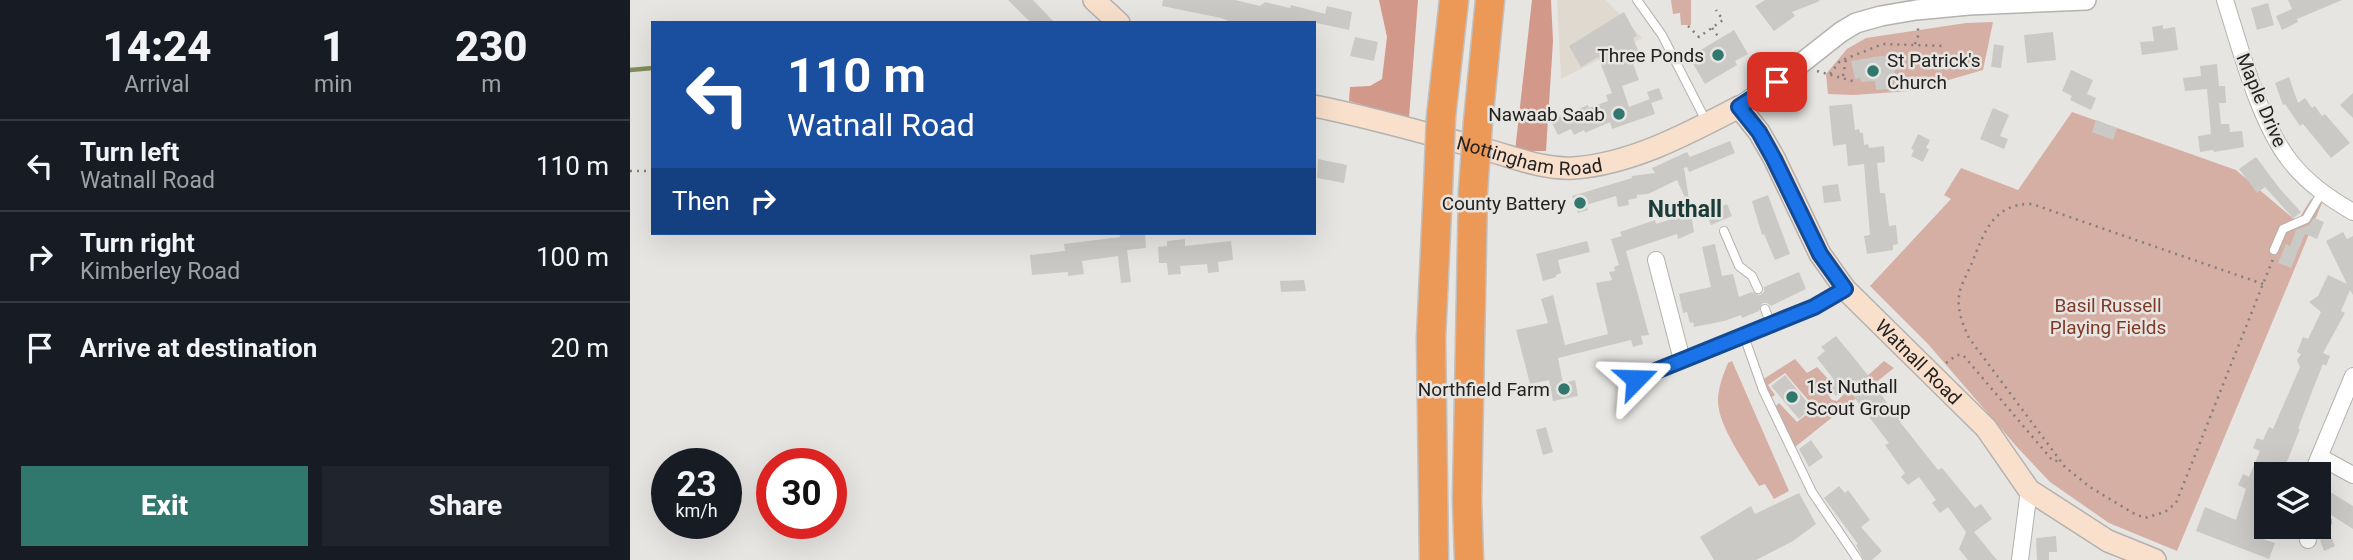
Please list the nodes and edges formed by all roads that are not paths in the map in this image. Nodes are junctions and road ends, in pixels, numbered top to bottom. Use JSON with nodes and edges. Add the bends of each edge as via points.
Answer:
{"nodes":[{"id":1,"x":1094,"y":0,"type":"edge"},
{"id":2,"x":1454,"y":0,"type":"edge"},
{"id":3,"x":1490,"y":0,"type":"edge"},
{"id":4,"x":1637,"y":0,"type":"edge"},
{"id":5,"x":2086,"y":0,"type":"edge"},
{"id":6,"x":2225,"y":0,"type":"edge"},
{"id":7,"x":1114,"y":21,"type":"edge"},
{"id":8,"x":1316,"y":106,"type":"edge"},
{"id":9,"x":1739,"y":107,"type":"junction"},
{"id":10,"x":1707,"y":124,"type":"junction"},
{"id":11,"x":2322,"y":192,"type":"junction"},
{"id":12,"x":2353,"y":212,"type":"edge"},
{"id":13,"x":1724,"y":231,"type":"dead end"},
{"id":14,"x":2274,"y":250,"type":"road end"},
{"id":15,"x":1657,"y":260,"type":"dead end"},
{"id":16,"x":1758,"y":289,"type":"dead end"},
{"id":17,"x":1845,"y":289,"type":"junction"},
{"id":18,"x":1765,"y":309,"type":"dead end"},
{"id":19,"x":1771,"y":325,"type":"junction"},
{"id":20,"x":1744,"y":336,"type":"junction"},
{"id":21,"x":1682,"y":360,"type":"junction"},
{"id":22,"x":2353,"y":376,"type":"edge"},
{"id":23,"x":1636,"y":379,"type":"dead end"},
{"id":24,"x":2320,"y":457,"type":"junction"},
{"id":25,"x":2318,"y":462,"type":"edge"},
{"id":26,"x":2353,"y":475,"type":"edge"},
{"id":27,"x":2029,"y":490,"type":"junction"},
{"id":28,"x":1433,"y":560,"type":"edge"},
{"id":29,"x":1469,"y":560,"type":"edge"},
{"id":30,"x":1858,"y":560,"type":"edge"},
{"id":31,"x":2020,"y":560,"type":"edge"},
{"id":32,"x":2155,"y":560,"type":"edge"}],
"edges":[{"from":1,"to":7,"type":"main road"},
{"from":2,"to":28,"type":"highway","bridge":true,"via":[[1441,117],[1431,338]]},
{"from":3,"to":29,"type":"highway","bridge":true,"via":[[1473,191],[1466,499]]},
{"from":4,"to":10,"type":"lane","via":[[1662,35]]},
{"from":5,"to":9,"type":"street","via":[[1969,5],[1856,23]]},
{"from":6,"to":11,"type":"street","name":"Maple Drive","via":[[2271,131],[2289,160]]},
{"from":8,"to":10,"type":"main road","name":"Nottingham Road","via":[[1561,168],[1617,160]]},
{"from":9,"to":10,"type":"main road","name":"Nottingham Road"},
{"from":9,"to":17,"type":"main road","name":"Watnall Road","via":[[1759,132],[1820,254]]},
{"from":11,"to":12,"type":"street","name":"Maple Drive"},
{"from":11,"to":14,"type":"lane","via":[[2306,219],[2283,229]]},
{"from":13,"to":16,"type":"lane","via":[[1739,266],[1752,276]]},
{"from":15,"to":21,"type":"street"},
{"from":17,"to":19,"type":"street"},
{"from":17,"to":27,"type":"main road","name":"Watnall Road","via":[[1986,428]]},
{"from":18,"to":19,"type":"lane"},
{"from":19,"to":20,"type":"street"},
{"from":20,"to":21,"type":"street"},
{"from":20,"to":30,"type":"lane","via":[[1763,390],[1812,492]]},
{"from":21,"to":23,"type":"street"},
{"from":22,"to":24,"type":"street"},
{"from":24,"to":25,"type":"street"},
{"from":24,"to":26,"type":"street"},
{"from":27,"to":31,"type":"street"},
{"from":27,"to":32,"type":"main road","name":"Watnall Road","via":[[2108,541]]}]}
